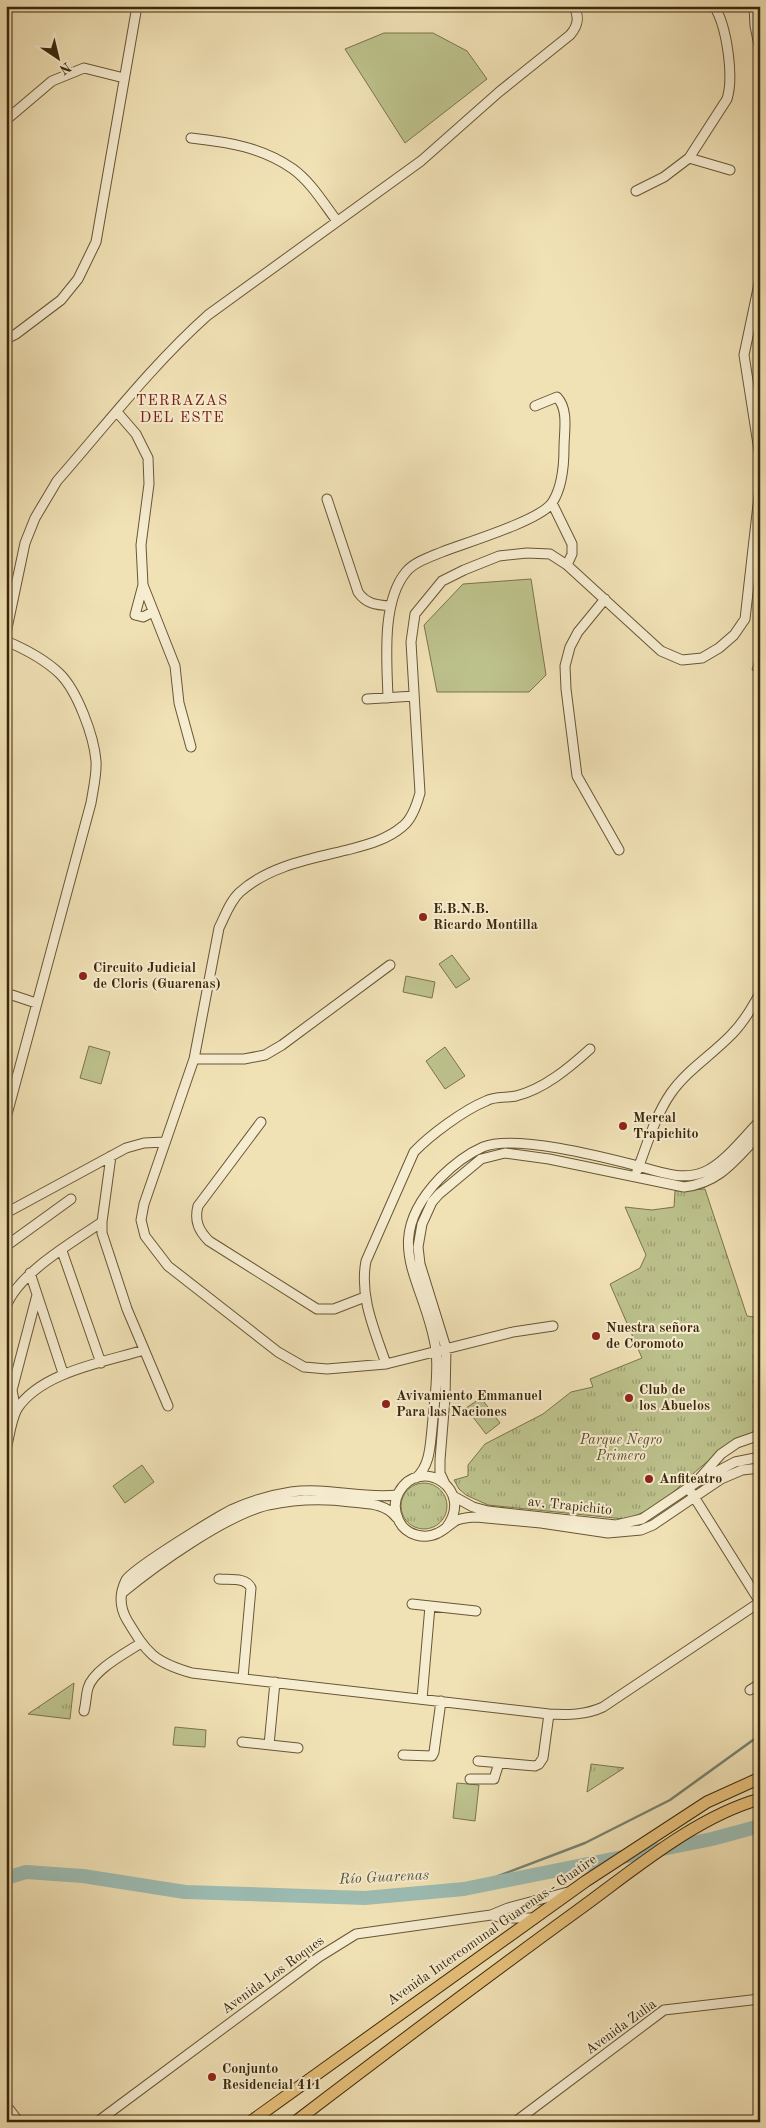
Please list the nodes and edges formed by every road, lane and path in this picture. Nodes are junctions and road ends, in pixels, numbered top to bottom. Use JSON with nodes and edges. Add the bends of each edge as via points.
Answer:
{"nodes":[{"id":1,"x":137,"y":6,"type":"edge"},
{"id":2,"x":573,"y":6,"type":"edge"},
{"id":3,"x":714,"y":6,"type":"edge"},
{"id":4,"x":754,"y":6,"type":"edge"},
{"id":5,"x":760,"y":50,"type":"edge"},
{"id":6,"x":124,"y":78,"type":"junction"},
{"id":7,"x":6,"y":120,"type":"edge"},
{"id":8,"x":191,"y":138,"type":"dead end"},
{"id":9,"x":689,"y":158,"type":"junction"},
{"id":10,"x":730,"y":170,"type":"dead end"},
{"id":11,"x":636,"y":191,"type":"dead end"},
{"id":12,"x":337,"y":221,"type":"junction"},
{"id":13,"x":760,"y":279,"type":"edge"},
{"id":14,"x":6,"y":339,"type":"edge"},
{"id":15,"x":535,"y":406,"type":"dead end"},
{"id":16,"x":117,"y":412,"type":"junction"},
{"id":17,"x":760,"y":457,"type":"edge"},
{"id":18,"x":760,"y":487,"type":"edge"},
{"id":19,"x":327,"y":499,"type":"dead end"},
{"id":20,"x":552,"y":503,"type":"junction"},
{"id":21,"x":567,"y":565,"type":"junction"},
{"id":22,"x":143,"y":585,"type":"junction"},
{"id":23,"x":604,"y":599,"type":"junction"},
{"id":24,"x":391,"y":606,"type":"junction"},
{"id":25,"x":153,"y":612,"type":"junction"},
{"id":26,"x":6,"y":633,"type":"edge"},
{"id":27,"x":6,"y":641,"type":"edge"},
{"id":28,"x":414,"y":696,"type":"junction"},
{"id":29,"x":388,"y":698,"type":"junction"},
{"id":30,"x":367,"y":699,"type":"dead end"},
{"id":31,"x":191,"y":747,"type":"dead end"},
{"id":32,"x":619,"y":850,"type":"dead end"},
{"id":33,"x":390,"y":965,"type":"dead end"},
{"id":34,"x":6,"y":993,"type":"edge"},
{"id":35,"x":760,"y":993,"type":"edge"},
{"id":36,"x":36,"y":1003,"type":"junction"},
{"id":37,"x":590,"y":1049,"type":"dead end"},
{"id":38,"x":194,"y":1059,"type":"junction"},
{"id":39,"x":6,"y":1118,"type":"edge"},
{"id":40,"x":760,"y":1121,"type":"edge"},
{"id":41,"x":261,"y":1122,"type":"dead end"},
{"id":42,"x":760,"y":1134,"type":"edge"},
{"id":43,"x":165,"y":1142,"type":"junction"},
{"id":44,"x":111,"y":1156,"type":"junction"},
{"id":45,"x":638,"y":1166,"type":"junction"},
{"id":46,"x":635,"y":1176,"type":"junction"},
{"id":47,"x":71,"y":1199,"type":"dead end"},
{"id":48,"x":17,"y":1206,"type":"junction"},
{"id":49,"x":6,"y":1207,"type":"edge"},
{"id":50,"x":6,"y":1213,"type":"edge"},
{"id":51,"x":102,"y":1222,"type":"junction"},
{"id":52,"x":6,"y":1246,"type":"edge"},
{"id":53,"x":62,"y":1251,"type":"junction"},
{"id":54,"x":30,"y":1273,"type":"junction"},
{"id":55,"x":37,"y":1295,"type":"junction"},
{"id":56,"x":365,"y":1297,"type":"junction"},
{"id":57,"x":7,"y":1303,"type":"edge"},
{"id":58,"x":553,"y":1326,"type":"dead end"},
{"id":59,"x":446,"y":1348,"type":"junction"},
{"id":60,"x":144,"y":1350,"type":"junction"},
{"id":61,"x":436,"y":1351,"type":"junction"},
{"id":62,"x":101,"y":1362,"type":"junction"},
{"id":63,"x":386,"y":1364,"type":"junction"},
{"id":64,"x":63,"y":1373,"type":"junction"},
{"id":65,"x":168,"y":1406,"type":"dead end"},
{"id":66,"x":16,"y":1411,"type":"junction"},
{"id":67,"x":760,"y":1435,"type":"edge"},
{"id":68,"x":6,"y":1450,"type":"edge"},
{"id":69,"x":760,"y":1457,"type":"edge"},
{"id":70,"x":760,"y":1468,"type":"edge"},
{"id":71,"x":416,"y":1478,"type":"junction"},
{"id":72,"x":696,"y":1482,"type":"junction"},
{"id":73,"x":445,"y":1484,"type":"junction"},
{"id":74,"x":688,"y":1488,"type":"junction"},
{"id":75,"x":397,"y":1496,"type":"junction"},
{"id":76,"x":454,"y":1496,"type":"junction"},
{"id":77,"x":694,"y":1496,"type":"junction"},
{"id":78,"x":397,"y":1517,"type":"junction"},
{"id":79,"x":446,"y":1528,"type":"junction"},
{"id":80,"x":219,"y":1579,"type":"dead end"},
{"id":81,"x":121,"y":1593,"type":"junction"},
{"id":82,"x":760,"y":1602,"type":"edge"},
{"id":83,"x":412,"y":1604,"type":"dead end"},
{"id":84,"x":430,"y":1606,"type":"junction"},
{"id":85,"x":476,"y":1611,"type":"dead end"},
{"id":86,"x":141,"y":1643,"type":"junction"},
{"id":87,"x":242,"y":1678,"type":"junction"},
{"id":88,"x":275,"y":1682,"type":"junction"},
{"id":89,"x":760,"y":1684,"type":"edge"},
{"id":90,"x":750,"y":1690,"type":"dead end"},
{"id":91,"x":422,"y":1699,"type":"junction"},
{"id":92,"x":441,"y":1701,"type":"junction"},
{"id":93,"x":84,"y":1711,"type":"dead end"},
{"id":94,"x":549,"y":1714,"type":"junction"},
{"id":95,"x":242,"y":1742,"type":"dead end"},
{"id":96,"x":269,"y":1745,"type":"junction"},
{"id":97,"x":298,"y":1748,"type":"dead end"},
{"id":98,"x":402,"y":1755,"type":"dead end"},
{"id":99,"x":478,"y":1761,"type":"dead end"},
{"id":100,"x":499,"y":1763,"type":"junction"},
{"id":101,"x":760,"y":1778,"type":"edge"},
{"id":102,"x":470,"y":1779,"type":"dead end"},
{"id":103,"x":760,"y":1800,"type":"edge"},
{"id":104,"x":572,"y":1891,"type":"junction"},
{"id":105,"x":491,"y":1914,"type":"junction"},
{"id":106,"x":534,"y":1918,"type":"junction"},
{"id":107,"x":760,"y":1999,"type":"edge"},
{"id":108,"x":6,"y":2105,"type":"edge"},
{"id":109,"x":19,"y":2122,"type":"edge"},
{"id":110,"x":96,"y":2122,"type":"edge"},
{"id":111,"x":250,"y":2122,"type":"edge"},
{"id":112,"x":295,"y":2122,"type":"edge"},
{"id":113,"x":515,"y":2122,"type":"edge"}],
"edges":[{"from":1,"to":6,"type":"street"},
{"from":2,"to":12,"type":"street","via":[[578,17],[570,35],[421,161]]},
{"from":3,"to":9,"type":"street","via":[[722,23],[730,91]]},
{"from":4,"to":5,"type":"street"},
{"from":6,"to":7,"type":"street","via":[[84,68],[52,81]]},
{"from":6,"to":14,"type":"street","via":[[96,242],[89,260],[61,300]]},
{"from":8,"to":12,"type":"street","via":[[231,142],[294,169]]},
{"from":9,"to":10,"type":"street"},
{"from":9,"to":11,"type":"street","via":[[664,177]]},
{"from":12,"to":16,"type":"street","via":[[208,315],[153,368]]},
{"from":13,"to":17,"type":"street","via":[[744,355]]},
{"from":15,"to":20,"type":"street","via":[[557,397],[563,403],[564,457],[557,494]]},
{"from":16,"to":22,"type":"street","via":[[136,434],[148,458],[150,484],[141,545]]},
{"from":16,"to":26,"type":"street","via":[[56,481],[35,518],[25,543]]},
{"from":18,"to":23,"type":"street","via":[[745,619],[720,648],[702,658],[682,660],[661,651]]},
{"from":19,"to":24,"type":"street","via":[[358,592],[369,603]]},
{"from":20,"to":21,"type":"street","via":[[572,544]]},
{"from":20,"to":24,"type":"street","via":[[534,517],[413,566],[396,588]]},
{"from":21,"to":23,"type":"street"},
{"from":21,"to":28,"type":"street","via":[[550,554],[499,556],[442,581],[415,614],[411,642]]},
{"from":22,"to":25,"type":"street"},
{"from":22,"to":25,"type":"street","via":[[136,615],[142,617]]},
{"from":23,"to":32,"type":"street","via":[[570,647],[565,666],[566,689],[577,776]]},
{"from":24,"to":29,"type":"street"},
{"from":25,"to":31,"type":"street","via":[[175,666],[179,703]]},
{"from":27,"to":36,"type":"street","via":[[29,651],[60,674],[89,724],[97,761],[91,803]]},
{"from":28,"to":29,"type":"street"},
{"from":28,"to":38,"type":"street","via":[[420,793],[417,805],[404,825],[390,836],[368,845],[287,865],[240,892],[219,928]]},
{"from":29,"to":30,"type":"street"},
{"from":33,"to":38,"type":"street","via":[[264,1055],[244,1059]]},
{"from":34,"to":36,"type":"street"},
{"from":35,"to":45,"type":"street","via":[[738,1028],[670,1095],[654,1124]]},
{"from":36,"to":39,"type":"street"},
{"from":37,"to":56,"type":"street","via":[[566,1069],[528,1092],[476,1105],[414,1152],[366,1262],[363,1275]]},
{"from":38,"to":43,"type":"street"},
{"from":40,"to":45,"type":"street","via":[[717,1164],[704,1172],[688,1176]]},
{"from":41,"to":56,"type":"street","via":[[198,1206],[198,1227],[209,1241],[317,1309],[334,1309]]},
{"from":42,"to":46,"type":"street","via":[[721,1174],[698,1185],[684,1187]]},
{"from":43,"to":44,"type":"street","via":[[144,1143]]},
{"from":43,"to":63,"type":"street","via":[[141,1220],[145,1236],[168,1266],[293,1362],[304,1367],[327,1369]]},
{"from":44,"to":48,"type":"street"},
{"from":44,"to":51,"type":"street"},
{"from":45,"to":46,"type":"street"},
{"from":45,"to":61,"type":"street","via":[[513,1142],[483,1147],[458,1162],[419,1206],[408,1237],[415,1282]]},
{"from":46,"to":59,"type":"street","via":[[504,1153],[481,1159],[446,1188],[432,1202],[419,1235],[418,1247],[420,1264]]},
{"from":47,"to":52,"type":"street"},
{"from":48,"to":49,"type":"street"},
{"from":48,"to":50,"type":"street"},
{"from":51,"to":53,"type":"street"},
{"from":51,"to":60,"type":"street","via":[[102,1233],[124,1301]]},
{"from":53,"to":54,"type":"street"},
{"from":53,"to":62,"type":"street"},
{"from":54,"to":55,"type":"street"},
{"from":54,"to":57,"type":"street","via":[[16,1287]]},
{"from":55,"to":64,"type":"street"},
{"from":55,"to":66,"type":"street","via":[[12,1390]]},
{"from":56,"to":63,"type":"street"},
{"from":58,"to":59,"type":"street"},
{"from":59,"to":61,"type":"street"},
{"from":59,"to":73,"type":"street","via":[[446,1398],[440,1460],[440,1473]]},
{"from":60,"to":62,"type":"street"},
{"from":60,"to":65,"type":"street"},
{"from":61,"to":63,"type":"street"},
{"from":61,"to":71,"type":"street","via":[[430,1447],[427,1462]]},
{"from":62,"to":64,"type":"street"},
{"from":64,"to":66,"type":"street","via":[[27,1396]]},
{"from":66,"to":68,"type":"street"},
{"from":67,"to":72,"type":"street","via":[[737,1443],[720,1454]]},
{"from":69,"to":72,"type":"street","name":"av. Trapichito","via":[[735,1462]]},
{"from":70,"to":77,"type":"street","via":[[734,1473]]},
{"from":71,"to":73,"type":"street","via":[[432,1477]]},
{"from":71,"to":75,"type":"street","via":[[401,1488]]},
{"from":72,"to":74,"type":"street","name":"av. Trapichito"},
{"from":73,"to":76,"type":"street"},
{"from":74,"to":76,"type":"street","name":"av. Trapichito","via":[[642,1520],[616,1525],[497,1512],[473,1507]]},
{"from":74,"to":77,"type":"street"},
{"from":75,"to":78,"type":"street"},
{"from":75,"to":81,"type":"street","via":[[307,1490],[249,1503],[214,1520],[136,1570],[126,1579]]},
{"from":76,"to":79,"type":"street","via":[[454,1512]]},
{"from":77,"to":79,"type":"street","via":[[645,1529],[626,1533],[476,1517],[456,1521]]},
{"from":77,"to":82,"type":"street"},
{"from":78,"to":79,"type":"street","via":[[406,1529],[420,1536],[429,1536]]},
{"from":78,"to":81,"type":"street","via":[[383,1506],[339,1500],[317,1499],[267,1506],[218,1527],[144,1574]]},
{"from":80,"to":87,"type":"street","via":[[244,1581],[251,1588]]},
{"from":81,"to":86,"type":"street","via":[[124,1615]]},
{"from":82,"to":94,"type":"street","via":[[603,1707],[584,1714]]},
{"from":83,"to":84,"type":"street"},
{"from":84,"to":85,"type":"street"},
{"from":84,"to":91,"type":"street"},
{"from":86,"to":87,"type":"street","via":[[150,1654],[173,1668]]},
{"from":86,"to":93,"type":"street","via":[[92,1680]]},
{"from":87,"to":88,"type":"street"},
{"from":88,"to":91,"type":"street"},
{"from":88,"to":96,"type":"street"},
{"from":89,"to":90,"type":"street"},
{"from":91,"to":92,"type":"street"},
{"from":92,"to":94,"type":"street"},
{"from":92,"to":98,"type":"street","via":[[432,1756]]},
{"from":94,"to":100,"type":"street","via":[[543,1758],[539,1764]]},
{"from":95,"to":96,"type":"street"},
{"from":96,"to":97,"type":"street"},
{"from":99,"to":100,"type":"street"},
{"from":100,"to":102,"type":"street","via":[[494,1779]]},
{"from":101,"to":104,"type":"main road","name":"Avenida Intercomunal Guarenas - Guatire","via":[[707,1802]]},
{"from":103,"to":112,"type":"main road","via":[[714,1816],[635,1869]]},
{"from":104,"to":105,"type":"street","name":"Avenida Los Roques"},
{"from":104,"to":106,"type":"main road","name":"Avenida Intercomunal Guarenas - Guatire"},
{"from":105,"to":106,"type":"street","name":"Avenida Los Roques","via":[[502,1918]]},
{"from":105,"to":110,"type":"street","name":"Avenida Los Roques","via":[[356,1934],[319,1957]]},
{"from":106,"to":111,"type":"main road","name":"Avenida Intercomunal Guarenas - Guatire"},
{"from":107,"to":113,"type":"street","name":"Avenida Zulia","via":[[664,2010]]},
{"from":108,"to":109,"type":"street"}]}
